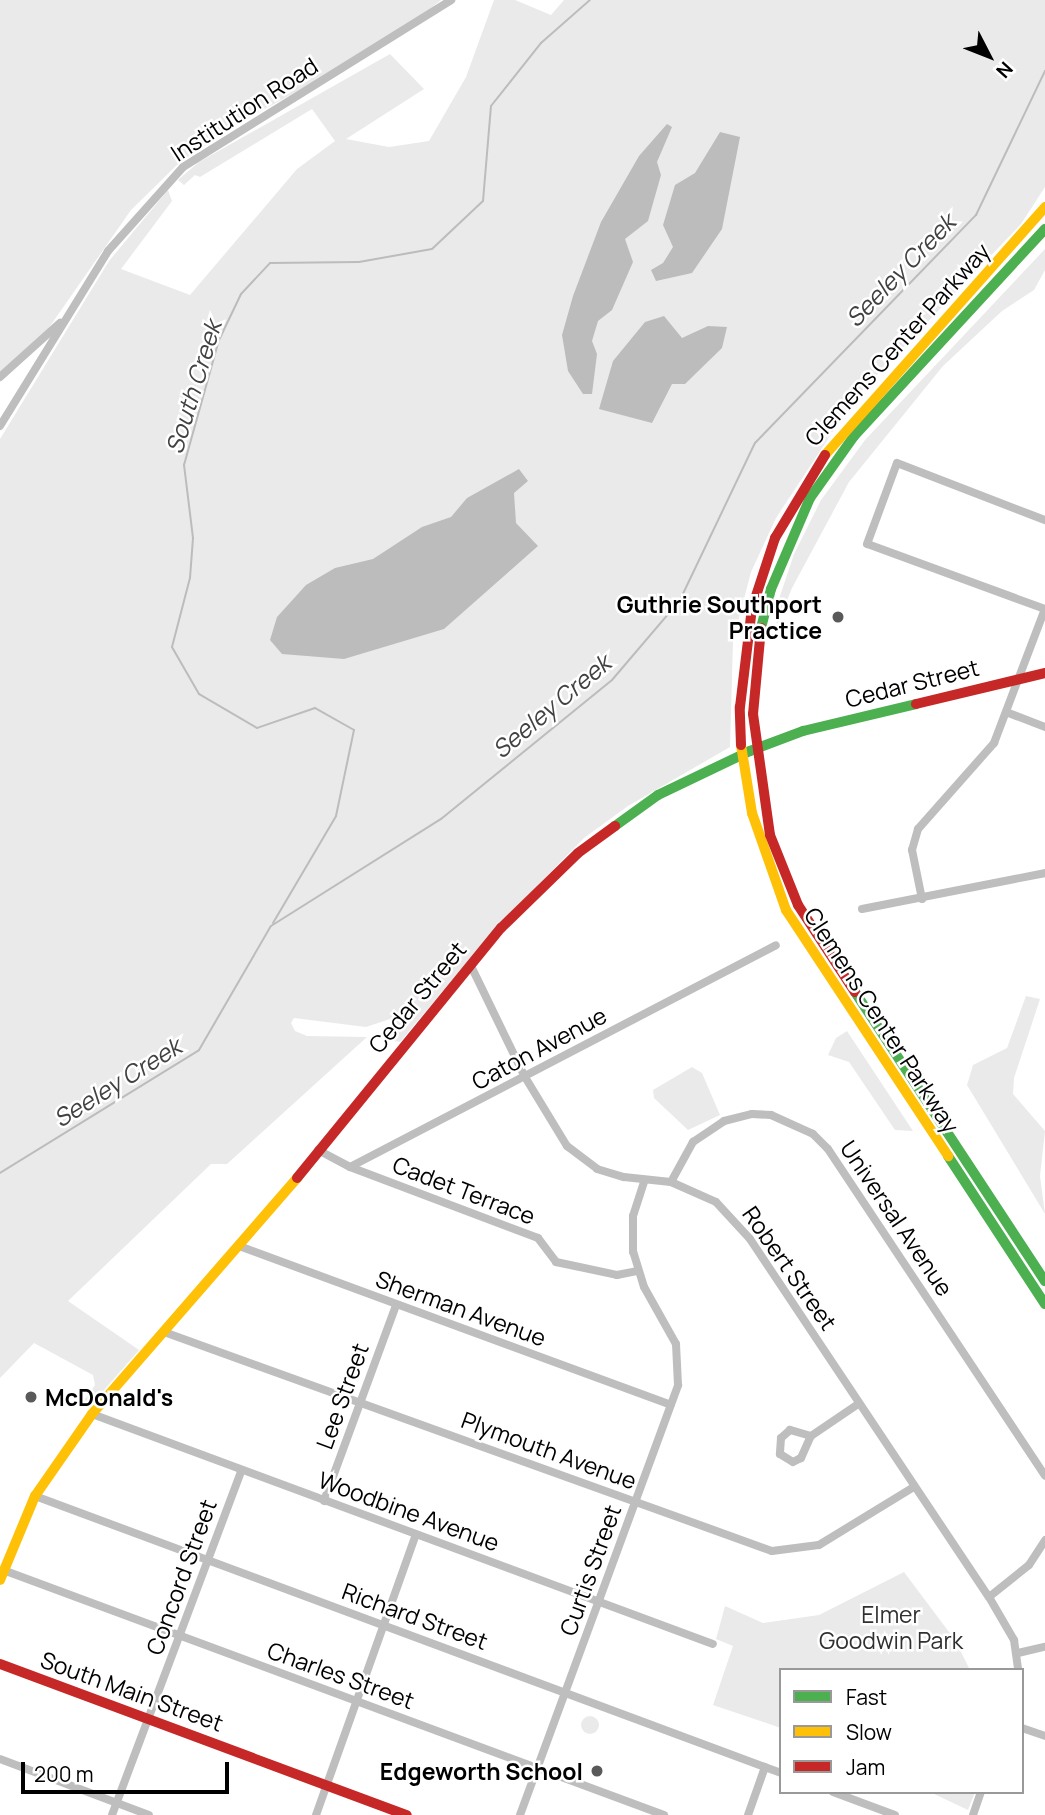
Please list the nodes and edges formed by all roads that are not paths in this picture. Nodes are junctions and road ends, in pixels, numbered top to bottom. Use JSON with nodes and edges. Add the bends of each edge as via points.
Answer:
{"nodes":[{"id":1,"x":451,"y":0,"type":"edge"},
{"id":2,"x":1045,"y":208,"type":"edge"},
{"id":3,"x":1045,"y":229,"type":"edge"},
{"id":4,"x":68,"y":316,"type":"junction"},
{"id":5,"x":0,"y":377,"type":"edge"},
{"id":6,"x":0,"y":426,"type":"edge"},
{"id":7,"x":1045,"y":520,"type":"edge"},
{"id":8,"x":1045,"y":609,"type":"edge"},
{"id":9,"x":1045,"y":673,"type":"edge"},
{"id":10,"x":1018,"y":679,"type":"junction"},
{"id":11,"x":1006,"y":712,"type":"junction"},
{"id":12,"x":1045,"y":727,"type":"edge"},
{"id":13,"x":749,"y":752,"type":"junction"},
{"id":14,"x":1045,"y":873,"type":"edge"},
{"id":15,"x":922,"y":899,"type":"junction"},
{"id":16,"x":862,"y":909,"type":"dead end"},
{"id":17,"x":776,"y":945,"type":"dead end"},
{"id":18,"x":471,"y":966,"type":"junction"},
{"id":19,"x":525,"y":1077,"type":"junction"},
{"id":20,"x":318,"y":1150,"type":"junction"},
{"id":21,"x":350,"y":1167,"type":"junction"},
{"id":22,"x":645,"y":1180,"type":"junction"},
{"id":23,"x":671,"y":1182,"type":"junction"},
{"id":24,"x":239,"y":1246,"type":"junction"},
{"id":25,"x":637,"y":1271,"type":"junction"},
{"id":26,"x":1045,"y":1281,"type":"edge"},
{"id":27,"x":1045,"y":1304,"type":"edge"},
{"id":28,"x":396,"y":1305,"type":"junction"},
{"id":29,"x":164,"y":1332,"type":"junction"},
{"id":30,"x":362,"y":1403,"type":"junction"},
{"id":31,"x":858,"y":1404,"type":"junction"},
{"id":32,"x":671,"y":1405,"type":"junction"},
{"id":33,"x":92,"y":1415,"type":"junction"},
{"id":34,"x":811,"y":1436,"type":"junction"},
{"id":35,"x":242,"y":1471,"type":"junction"},
{"id":36,"x":1045,"y":1475,"type":"edge"},
{"id":37,"x":912,"y":1488,"type":"junction"},
{"id":38,"x":36,"y":1496,"type":"junction"},
{"id":39,"x":324,"y":1501,"type":"junction"},
{"id":40,"x":636,"y":1502,"type":"junction"},
{"id":41,"x":416,"y":1534,"type":"junction"},
{"id":42,"x":1045,"y":1540,"type":"edge"},
{"id":43,"x":208,"y":1561,"type":"junction"},
{"id":44,"x":2,"y":1575,"type":"edge"},
{"id":45,"x":989,"y":1597,"type":"junction"},
{"id":46,"x":599,"y":1601,"type":"junction"},
{"id":47,"x":386,"y":1626,"type":"junction"},
{"id":48,"x":180,"y":1636,"type":"junction"},
{"id":49,"x":713,"y":1644,"type":"dead end"},
{"id":50,"x":1045,"y":1647,"type":"edge"},
{"id":51,"x":1018,"y":1653,"type":"junction"},
{"id":52,"x":0,"y":1664,"type":"edge"},
{"id":53,"x":1018,"y":1668,"type":"edge"},
{"id":54,"x":565,"y":1692,"type":"junction"},
{"id":55,"x":358,"y":1701,"type":"junction"},
{"id":56,"x":148,"y":1720,"type":"junction"},
{"id":57,"x":1024,"y":1729,"type":"edge"},
{"id":58,"x":1045,"y":1736,"type":"edge"},
{"id":59,"x":0,"y":1759,"type":"edge"},
{"id":60,"x":765,"y":1768,"type":"junction"},
{"id":61,"x":537,"y":1769,"type":"junction"},
{"id":62,"x":779,"y":1772,"type":"edge"},
{"id":63,"x":328,"y":1786,"type":"junction"},
{"id":64,"x":838,"y":1794,"type":"edge"},
{"id":65,"x":980,"y":1794,"type":"edge"},
{"id":66,"x":117,"y":1803,"type":"junction"},
{"id":67,"x":112,"y":1815,"type":"edge"},
{"id":68,"x":149,"y":1815,"type":"edge"},
{"id":69,"x":316,"y":1815,"type":"edge"},
{"id":70,"x":407,"y":1815,"type":"edge"},
{"id":71,"x":520,"y":1815,"type":"edge"},
{"id":72,"x":664,"y":1815,"type":"edge"},
{"id":73,"x":748,"y":1815,"type":"edge"},
{"id":74,"x":895,"y":1815,"type":"edge"},
{"id":75,"x":973,"y":1815,"type":"edge"}],
"edges":[{"from":1,"to":4,"type":"street","name":"Institution Road","via":[[183,167],[108,251]]},
{"from":2,"to":13,"type":"main road","name":"Clemens Center Parkway","via":[[843,429],[799,491],[771,549],[752,608],[741,684]]},
{"from":3,"to":13,"type":"main road","name":"Clemens Center Parkway","via":[[854,436],[810,498],[777,567],[764,613]]},
{"from":4,"to":5,"type":"street"},
{"from":4,"to":6,"type":"street","name":"Institution Road"},
{"from":7,"to":8,"type":"street","via":[[897,463],[867,544]]},
{"from":8,"to":10,"type":"street"},
{"from":9,"to":10,"type":"main road","name":"Cedar Street"},
{"from":10,"to":11,"type":"street"},
{"from":10,"to":13,"type":"main road","name":"Cedar Street","via":[[803,731]]},
{"from":11,"to":12,"type":"street"},
{"from":11,"to":15,"type":"street","via":[[994,743],[918,829],[912,850]]},
{"from":13,"to":18,"type":"main road","name":"Cedar Street","via":[[658,795],[578,853],[501,928]]},
{"from":13,"to":26,"type":"main road","name":"Clemens Center Parkway","via":[[770,835],[798,905]]},
{"from":13,"to":27,"type":"main road","name":"Clemens Center Parkway","via":[[766,862],[805,944]]},
{"from":14,"to":15,"type":"street"},
{"from":15,"to":16,"type":"street"},
{"from":17,"to":19,"type":"street","name":"Caton Avenue"},
{"from":18,"to":19,"type":"street","name":"Robert Street"},
{"from":18,"to":20,"type":"main road","name":"Cedar Street"},
{"from":19,"to":21,"type":"street","name":"Caton Avenue"},
{"from":19,"to":22,"type":"street","name":"Robert Street","via":[[567,1146],[597,1169]]},
{"from":20,"to":21,"type":"street"},
{"from":20,"to":24,"type":"main road","name":"Cedar Street"},
{"from":21,"to":25,"type":"street","name":"Cadet Terrace","via":[[538,1238],[556,1262],[617,1275]]},
{"from":22,"to":23,"type":"street","name":"Robert Street"},
{"from":22,"to":25,"type":"street","name":"Curtis Street","via":[[632,1228]]},
{"from":23,"to":31,"type":"street","name":"Robert Street","via":[[716,1202],[733,1216]]},
{"from":23,"to":36,"type":"street","name":"Universal Avenue","via":[[693,1142],[724,1121],[771,1115],[813,1134],[828,1149]]},
{"from":24,"to":28,"type":"street","name":"Sherman Avenue"},
{"from":24,"to":29,"type":"main road","name":"Cedar Street"},
{"from":25,"to":32,"type":"street","name":"Curtis Street","via":[[676,1344],[678,1385]]},
{"from":28,"to":30,"type":"street","name":"Lee Street"},
{"from":28,"to":32,"type":"street","name":"Sherman Avenue"},
{"from":29,"to":30,"type":"street","name":"Plymouth Avenue"},
{"from":29,"to":33,"type":"main road","name":"Cedar Street"},
{"from":30,"to":39,"type":"street","name":"Lee Street"},
{"from":30,"to":40,"type":"street","name":"Plymouth Avenue"},
{"from":31,"to":34,"type":"street"},
{"from":31,"to":37,"type":"street","name":"Robert Street"},
{"from":32,"to":40,"type":"street","name":"Curtis Street"},
{"from":33,"to":35,"type":"street","name":"Woodbine Avenue"},
{"from":33,"to":38,"type":"main road","name":"Cedar Street"},
{"from":34,"to":34,"type":"street","via":[[801,1458],[793,1462],[780,1454],[781,1438],[790,1430]]},
{"from":35,"to":39,"type":"street","name":"Woodbine Avenue"},
{"from":35,"to":43,"type":"street","name":"Concord Street"},
{"from":37,"to":40,"type":"street","name":"Plymouth Avenue","via":[[819,1545],[791,1551],[753,1546]]},
{"from":37,"to":45,"type":"street","name":"Robert Street"},
{"from":38,"to":43,"type":"street","name":"Richard Street"},
{"from":38,"to":44,"type":"main road","name":"Cedar Street"},
{"from":39,"to":41,"type":"street","name":"Woodbine Avenue"},
{"from":40,"to":46,"type":"street","name":"Curtis Street"},
{"from":41,"to":46,"type":"street","name":"Woodbine Avenue"},
{"from":41,"to":47,"type":"street"},
{"from":42,"to":45,"type":"street","via":[[1029,1565]]},
{"from":43,"to":47,"type":"street","name":"Richard Street"},
{"from":43,"to":48,"type":"street","name":"Concord Street"},
{"from":44,"to":48,"type":"street","name":"Charles Street"},
{"from":45,"to":51,"type":"street","name":"Robert Street"},
{"from":46,"to":49,"type":"street","name":"Woodbine Avenue"},
{"from":46,"to":54,"type":"street","name":"Curtis Street"},
{"from":47,"to":54,"type":"street","name":"Richard Street"},
{"from":47,"to":55,"type":"street"},
{"from":48,"to":55,"type":"street","name":"Charles Street"},
{"from":48,"to":56,"type":"street","name":"Concord Street"},
{"from":50,"to":51,"type":"street"},
{"from":51,"to":53,"type":"street","name":"Robert Street"},
{"from":52,"to":56,"type":"main road","name":"South Main Street"},
{"from":54,"to":60,"type":"street","name":"Richard Street"},
{"from":54,"to":61,"type":"street","name":"Curtis Street"},
{"from":55,"to":61,"type":"street","name":"Charles Street"},
{"from":55,"to":63,"type":"street"},
{"from":56,"to":63,"type":"main road","name":"South Main Street"},
{"from":56,"to":66,"type":"street","name":"Concord Street"},
{"from":57,"to":58,"type":"street"},
{"from":59,"to":66,"type":"street"},
{"from":60,"to":62,"type":"street","name":"Richard Street"},
{"from":60,"to":73,"type":"street"},
{"from":61,"to":71,"type":"street","name":"Curtis Street"},
{"from":61,"to":72,"type":"street","name":"Charles Street"},
{"from":63,"to":69,"type":"street"},
{"from":63,"to":70,"type":"main road","name":"South Main Street"},
{"from":64,"to":74,"type":"street"},
{"from":65,"to":75,"type":"street"},
{"from":66,"to":67,"type":"street","name":"Concord Street"},
{"from":66,"to":68,"type":"street"}]}
